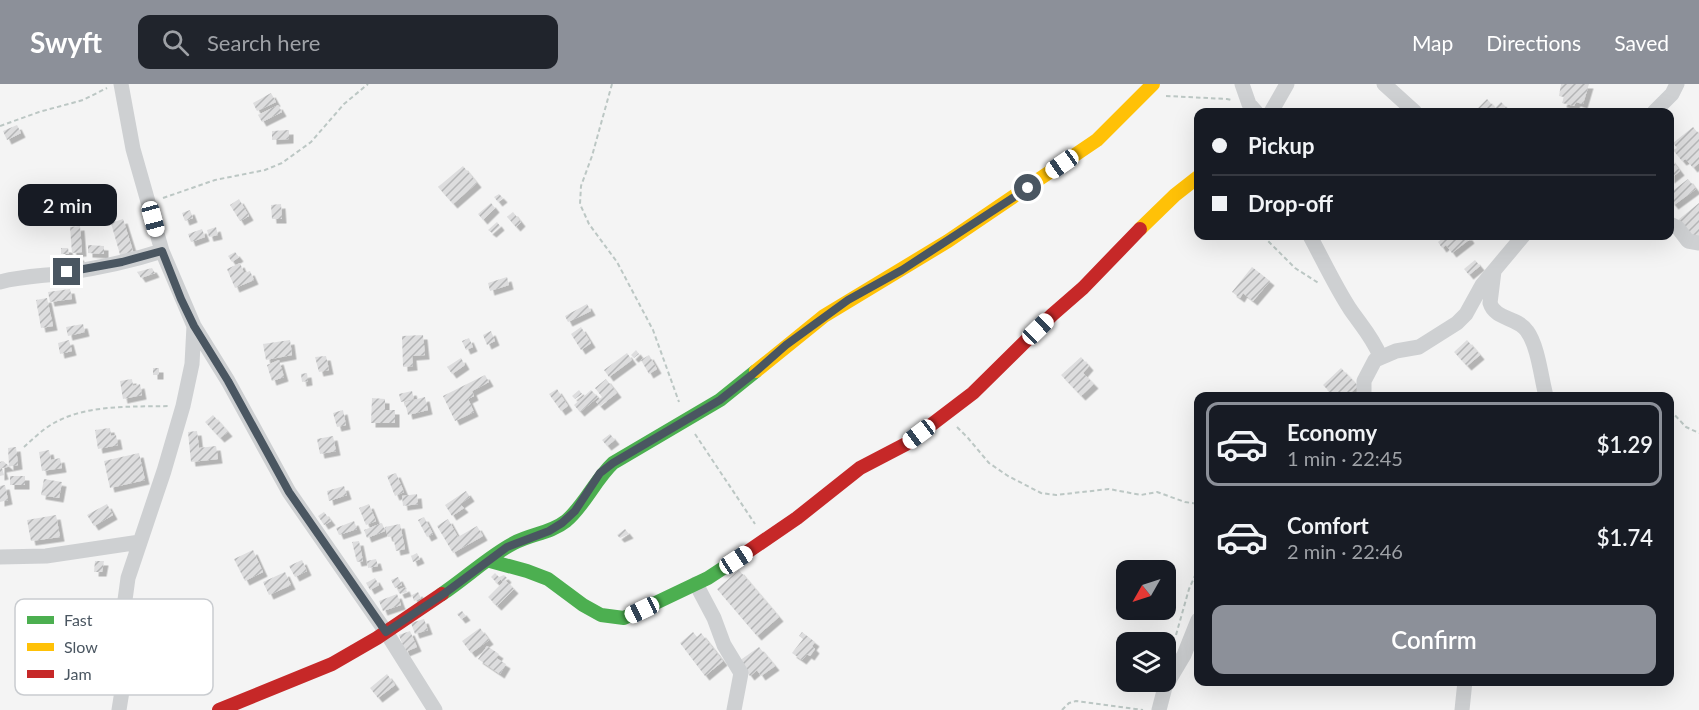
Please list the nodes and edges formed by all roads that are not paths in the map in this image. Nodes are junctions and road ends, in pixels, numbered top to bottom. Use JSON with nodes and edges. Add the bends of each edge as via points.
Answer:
{"nodes":[{"id":1,"x":1242,"y":84,"type":"edge"},
{"id":2,"x":1287,"y":84,"type":"edge"},
{"id":3,"x":1384,"y":84,"type":"edge"},
{"id":4,"x":1677,"y":84,"type":"edge"},
{"id":5,"x":116,"y":85,"type":"edge"},
{"id":6,"x":1149,"y":89,"type":"edge"},
{"id":7,"x":1253,"y":108,"type":"edge"},
{"id":8,"x":1273,"y":108,"type":"edge"},
{"id":9,"x":1411,"y":108,"type":"edge"},
{"id":10,"x":1658,"y":108,"type":"edge"},
{"id":11,"x":1194,"y":180,"type":"edge"},
{"id":12,"x":1674,"y":226,"type":"edge"},
{"id":13,"x":1312,"y":240,"type":"edge"},
{"id":14,"x":1519,"y":240,"type":"edge"},
{"id":15,"x":1699,"y":243,"type":"edge"},
{"id":16,"x":162,"y":251,"type":"junction"},
{"id":17,"x":1494,"y":271,"type":"junction"},
{"id":18,"x":0,"y":282,"type":"edge"},
{"id":19,"x":194,"y":326,"type":"junction"},
{"id":20,"x":1380,"y":356,"type":"junction"},
{"id":21,"x":1364,"y":392,"type":"edge"},
{"id":22,"x":1545,"y":392,"type":"edge"},
{"id":23,"x":140,"y":542,"type":"junction"},
{"id":24,"x":0,"y":557,"type":"edge"},
{"id":25,"x":489,"y":561,"type":"junction"},
{"id":26,"x":696,"y":584,"type":"junction"},
{"id":27,"x":124,"y":599,"type":"edge"},
{"id":28,"x":1194,"y":630,"type":"edge"},
{"id":29,"x":386,"y":632,"type":"junction"},
{"id":30,"x":1465,"y":686,"type":"edge"},
{"id":31,"x":121,"y":695,"type":"edge"},
{"id":32,"x":119,"y":710,"type":"edge"},
{"id":33,"x":219,"y":710,"type":"edge"},
{"id":34,"x":435,"y":710,"type":"edge"},
{"id":35,"x":734,"y":710,"type":"edge"},
{"id":36,"x":1159,"y":710,"type":"edge"},
{"id":37,"x":1462,"y":710,"type":"edge"}],
"edges":[{"from":1,"to":7,"type":"street"},
{"from":2,"to":8,"type":"street"},
{"from":3,"to":9,"type":"street"},
{"from":4,"to":10,"type":"street"},
{"from":5,"to":16,"type":"street"},
{"from":6,"to":25,"type":"street","via":[[1096,140],[948,241],[848,300],[720,400],[624,455],[600,473],[575,511],[562,523],[515,542]]},
{"from":11,"to":26,"type":"street","via":[[973,393],[906,444],[861,468],[768,538]]},
{"from":12,"to":15,"type":"street","via":[[1688,241]]},
{"from":13,"to":20,"type":"street"},
{"from":14,"to":17,"type":"street"},
{"from":16,"to":18,"type":"street"},
{"from":16,"to":19,"type":"street"},
{"from":17,"to":20,"type":"street","via":[[1457,323],[1419,347]]},
{"from":17,"to":22,"type":"street","via":[[1491,308],[1526,329]]},
{"from":19,"to":23,"type":"street","via":[[192,364],[183,406]]},
{"from":19,"to":29,"type":"street","via":[[289,492]]},
{"from":20,"to":21,"type":"street","via":[[1366,373]]},
{"from":23,"to":24,"type":"street","via":[[46,556]]},
{"from":23,"to":27,"type":"street"},
{"from":25,"to":26,"type":"street","via":[[545,577],[590,610],[611,619],[624,618]]},
{"from":25,"to":29,"type":"street"},
{"from":26,"to":35,"type":"street","via":[[741,673]]},
{"from":28,"to":36,"type":"street","via":[[1165,687]]},
{"from":29,"to":33,"type":"street","via":[[318,670]]},
{"from":29,"to":34,"type":"street"},
{"from":30,"to":37,"type":"street"},
{"from":31,"to":32,"type":"street"}]}
